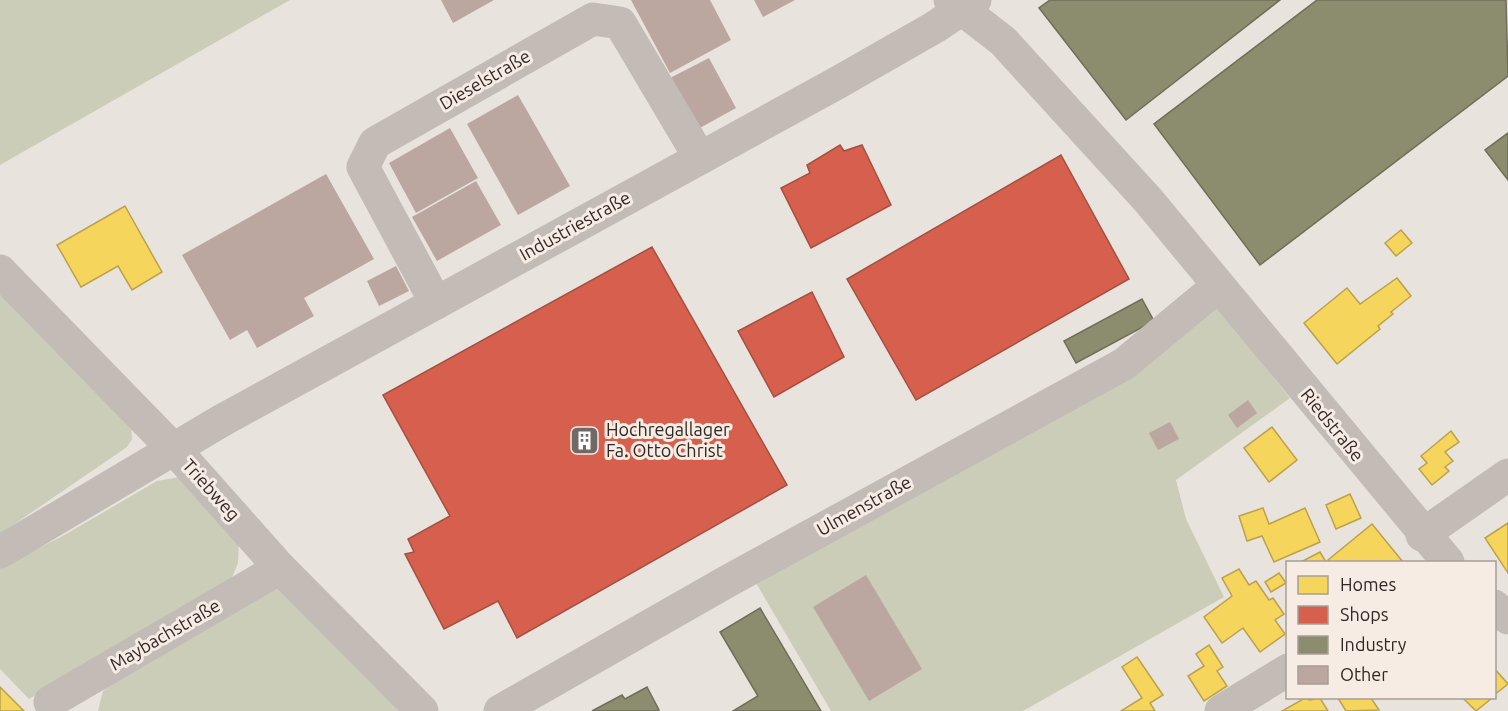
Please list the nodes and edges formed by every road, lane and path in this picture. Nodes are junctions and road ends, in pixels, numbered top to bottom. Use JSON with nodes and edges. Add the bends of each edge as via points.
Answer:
{"nodes":[{"id":1,"x":962,"y":3,"type":"edge"},
{"id":2,"x":700,"y":158,"type":"junction"},
{"id":3,"x":0,"y":271,"type":"edge"},
{"id":4,"x":1218,"y":286,"type":"junction"},
{"id":5,"x":436,"y":303,"type":"junction"},
{"id":6,"x":174,"y":449,"type":"junction"},
{"id":7,"x":1508,"y":475,"type":"edge"},
{"id":8,"x":1422,"y":535,"type":"junction"},
{"id":9,"x":0,"y":552,"type":"edge"},
{"id":10,"x":1447,"y":561,"type":"edge"},
{"id":11,"x":280,"y":568,"type":"junction"},
{"id":12,"x":1496,"y":608,"type":"edge"},
{"id":13,"x":1508,"y":618,"type":"edge"},
{"id":14,"x":1286,"y":671,"type":"edge"},
{"id":15,"x":50,"y":702,"type":"dead end"},
{"id":16,"x":422,"y":711,"type":"edge"},
{"id":17,"x":500,"y":711,"type":"edge"},
{"id":18,"x":1221,"y":711,"type":"edge"}],
"edges":[{"from":1,"to":2,"type":"street","name":"Industriestraße","via":[[896,51]]},
{"from":1,"to":4,"type":"street","name":"Riedstraße","via":[[1051,92],[1148,200]]},
{"from":2,"to":5,"type":"street","name":"Industriestraße"},
{"from":2,"to":5,"type":"street","name":"Dieselstraße","via":[[620,23],[592,19],[375,143],[363,167]]},
{"from":3,"to":6,"type":"street","name":"Triebweg"},
{"from":4,"to":8,"type":"street","name":"Riedstraße"},
{"from":4,"to":17,"type":"street","name":"Ulmenstraße","via":[[1124,364]]},
{"from":5,"to":6,"type":"street","name":"Industriestraße"},
{"from":6,"to":9,"type":"street","name":"Industriestraße"},
{"from":6,"to":11,"type":"street","name":"Triebweg"},
{"from":7,"to":8,"type":"street"},
{"from":8,"to":10,"type":"street","name":"Riedstraße"},
{"from":11,"to":15,"type":"street","name":"Maybachstraße"},
{"from":11,"to":16,"type":"street","name":"Triebweg"},
{"from":12,"to":13,"type":"street"},
{"from":14,"to":18,"type":"street"}]}
